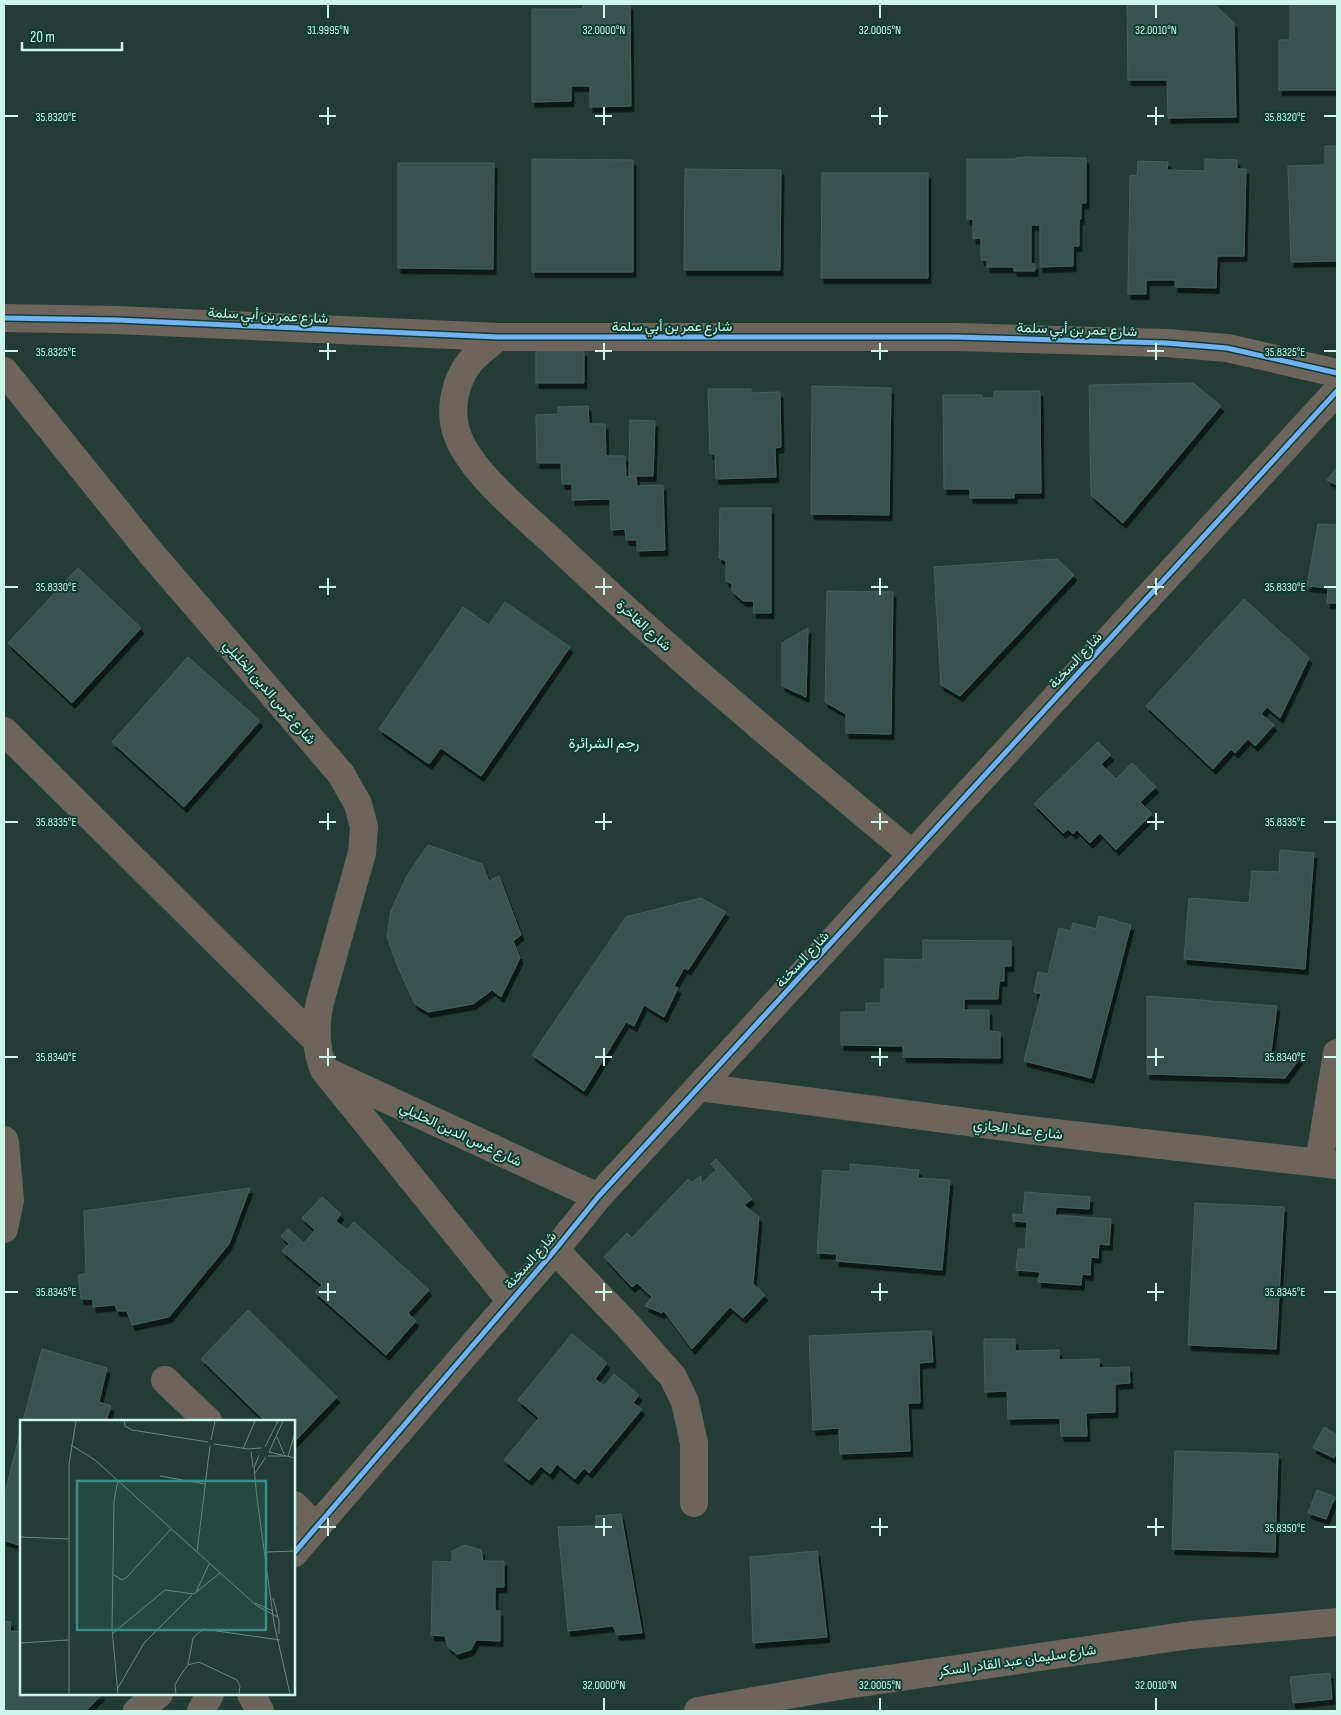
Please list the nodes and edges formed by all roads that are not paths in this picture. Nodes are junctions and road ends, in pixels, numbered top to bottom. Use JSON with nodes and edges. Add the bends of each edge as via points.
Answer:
{"nodes":[{"id":1,"x":4,"y":318,"type":"edge"},
{"id":2,"x":498,"y":337,"type":"junction"},
{"id":3,"x":4,"y":371,"type":"edge"},
{"id":4,"x":1337,"y":373,"type":"edge"},
{"id":5,"x":1337,"y":391,"type":"edge"},
{"id":6,"x":4,"y":731,"type":"edge"},
{"id":7,"x":912,"y":854,"type":"junction"},
{"id":8,"x":317,"y":1041,"type":"junction"},
{"id":9,"x":1337,"y":1053,"type":"edge"},
{"id":10,"x":324,"y":1070,"type":"junction"},
{"id":11,"x":699,"y":1087,"type":"junction"},
{"id":12,"x":4,"y":1140,"type":"edge"},
{"id":13,"x":1328,"y":1164,"type":"edge"},
{"id":14,"x":598,"y":1198,"type":"junction"},
{"id":15,"x":4,"y":1229,"type":"edge"},
{"id":16,"x":555,"y":1250,"type":"junction"},
{"id":17,"x":510,"y":1300,"type":"junction"},
{"id":18,"x":165,"y":1380,"type":"dead end"},
{"id":19,"x":207,"y":1420,"type":"edge"},
{"id":20,"x":694,"y":1503,"type":"dead end"},
{"id":21,"x":295,"y":1506,"type":"edge"},
{"id":22,"x":316,"y":1526,"type":"junction"},
{"id":23,"x":295,"y":1552,"type":"edge"},
{"id":24,"x":1337,"y":1622,"type":"edge"},
{"id":25,"x":158,"y":1695,"type":"edge"},
{"id":26,"x":163,"y":1695,"type":"edge"},
{"id":27,"x":209,"y":1695,"type":"edge"},
{"id":28,"x":252,"y":1695,"type":"edge"},
{"id":29,"x":137,"y":1711,"type":"edge"},
{"id":30,"x":153,"y":1711,"type":"edge"},
{"id":31,"x":200,"y":1711,"type":"edge"},
{"id":32,"x":260,"y":1711,"type":"edge"},
{"id":33,"x":698,"y":1711,"type":"edge"},
{"id":34,"x":702,"y":1711,"type":"edge"}],
"edges":[{"from":1,"to":2,"type":"street","name":"شارع عمر بن أبي سلمة"},
{"from":2,"to":4,"type":"street","name":"شارع عمر بن أبي سلمة","via":[[956,337],[1166,343],[1227,348]]},
{"from":2,"to":7,"type":"street","name":"شارع الفاخرة","via":[[470,362],[458,384],[452,409],[457,434],[472,461],[497,489],[606,591],[735,706]]},
{"from":3,"to":8,"type":"street","name":"شارع غرس الدين الخليلي","via":[[150,552],[341,774],[358,804],[364,827],[362,853],[320,1002]]},
{"from":5,"to":7,"type":"street","name":"شارع السخنة"},
{"from":6,"to":8,"type":"street"},
{"from":7,"to":11,"type":"street","name":"شارع السخنة"},
{"from":8,"to":10,"type":"street","name":"شارع غرس الدين الخليلي"},
{"from":9,"to":13,"type":"street"},
{"from":10,"to":14,"type":"street","name":"شارع غرس الدين الخليلي"},
{"from":10,"to":17,"type":"street","name":"شارع غرس الدين الخليلي"},
{"from":11,"to":13,"type":"street","name":"شارع عناد الجازي","via":[[1020,1129]]},
{"from":11,"to":14,"type":"street","name":"شارع السخنة"},
{"from":12,"to":15,"type":"street","via":[[10,1200]]},
{"from":14,"to":16,"type":"street","name":"شارع السخنة"},
{"from":16,"to":17,"type":"street","name":"شارع السخنة"},
{"from":16,"to":20,"type":"street","via":[[673,1377],[685,1402],[694,1443]]},
{"from":17,"to":22,"type":"street","name":"شارع السخنة"},
{"from":18,"to":19,"type":"street"},
{"from":21,"to":22,"type":"street"},
{"from":22,"to":23,"type":"street","name":"شارع السخنة"},
{"from":24,"to":34,"type":"street","name":"شارع سليمان عبد القادر السكر","via":[[1191,1635],[839,1686]]},
{"from":25,"to":29,"type":"street"},
{"from":26,"to":30,"type":"street"},
{"from":27,"to":31,"type":"street"},
{"from":28,"to":32,"type":"street"},
{"from":33,"to":34,"type":"street","name":"شارع سليمان عبد القادر السكر"}]}
